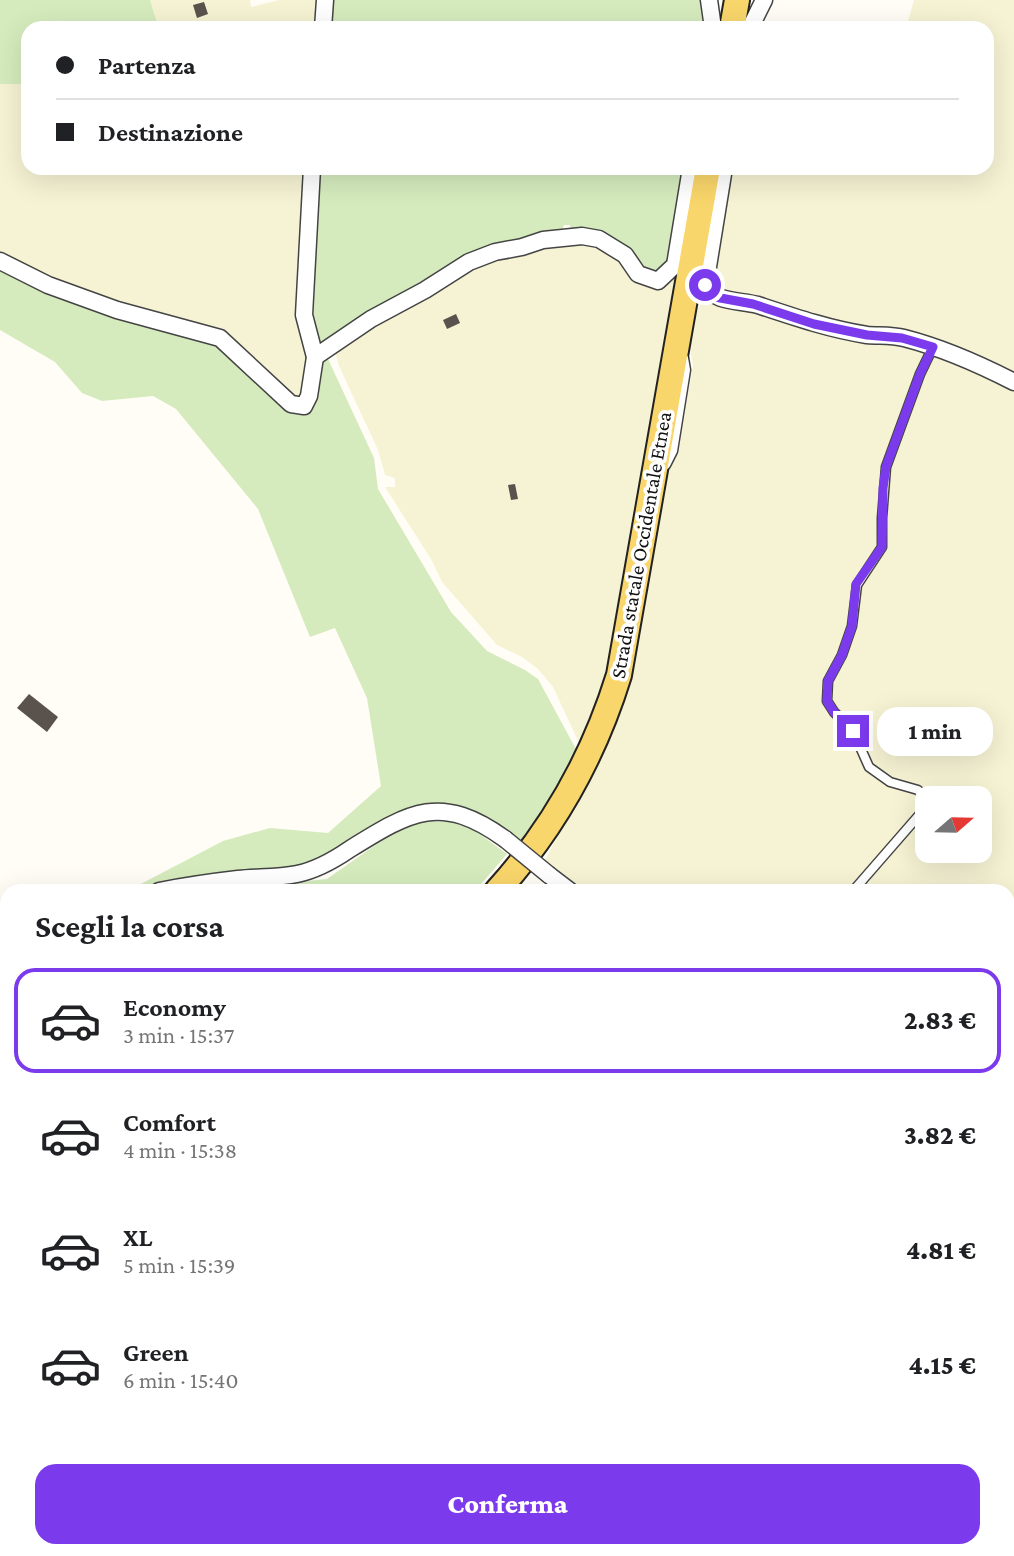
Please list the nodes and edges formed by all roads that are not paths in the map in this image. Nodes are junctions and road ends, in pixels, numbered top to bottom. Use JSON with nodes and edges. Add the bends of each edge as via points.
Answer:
{"nodes":[{"id":1,"x":325,"y":0,"type":"edge"},
{"id":2,"x":709,"y":0,"type":"edge"},
{"id":3,"x":737,"y":0,"type":"edge"},
{"id":4,"x":764,"y":0,"type":"edge"},
{"id":5,"x":324,"y":21,"type":"edge"},
{"id":6,"x":712,"y":21,"type":"edge"},
{"id":7,"x":733,"y":21,"type":"edge"},
{"id":8,"x":754,"y":21,"type":"edge"},
{"id":9,"x":312,"y":175,"type":"edge"},
{"id":10,"x":690,"y":175,"type":"edge"},
{"id":11,"x":707,"y":175,"type":"edge"},
{"id":12,"x":723,"y":175,"type":"edge"},
{"id":13,"x":0,"y":261,"type":"edge"},
{"id":14,"x":933,"y":347,"type":"junction"},
{"id":15,"x":315,"y":357,"type":"junction"},
{"id":16,"x":1014,"y":382,"type":"edge"},
{"id":17,"x":205,"y":884,"type":"edge"},
{"id":18,"x":502,"y":884,"type":"edge"},
{"id":19,"x":561,"y":884,"type":"edge"},
{"id":20,"x":859,"y":884,"type":"edge"}],
"edges":[{"from":1,"to":5,"type":"street"},
{"from":2,"to":6,"type":"street"},
{"from":3,"to":7,"type":"main road"},
{"from":4,"to":8,"type":"street"},
{"from":9,"to":15,"type":"street","via":[[304,314]]},
{"from":10,"to":15,"type":"street","via":[[675,264],[658,281],[638,274],[625,255],[599,239],[543,240],[468,261]]},
{"from":11,"to":18,"type":"main road","name":"Strada statale Occidentale Etnea","via":[[619,675],[592,750],[549,826]]},
{"from":12,"to":14,"type":"street","via":[[706,272],[708,292],[814,324]]},
{"from":13,"to":15,"type":"street","via":[[106,306],[220,338],[291,404],[304,406]]},
{"from":14,"to":16,"type":"street"},
{"from":14,"to":20,"type":"lane","via":[[886,467],[882,547],[856,584],[852,626],[828,681],[827,701],[853,731],[869,767],[890,782],[918,790],[927,806]]},
{"from":17,"to":19,"type":"street","bridge":true,"via":[[297,874],[335,859],[399,820],[426,813],[470,817]]}]}
